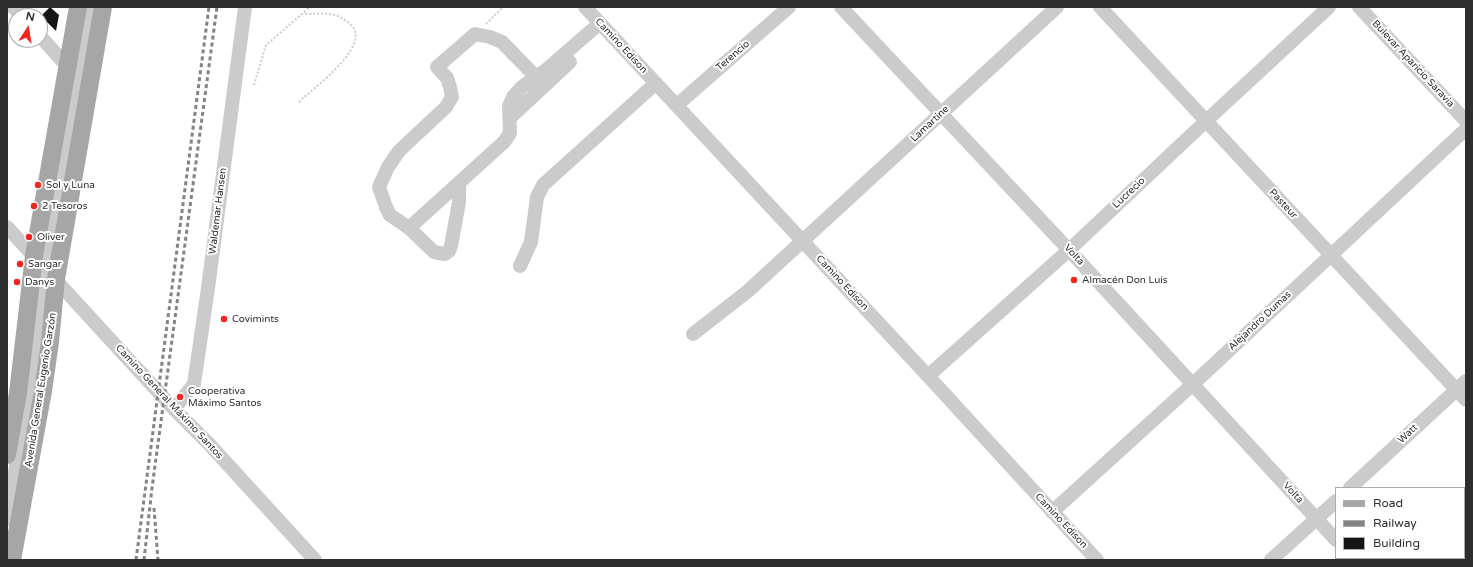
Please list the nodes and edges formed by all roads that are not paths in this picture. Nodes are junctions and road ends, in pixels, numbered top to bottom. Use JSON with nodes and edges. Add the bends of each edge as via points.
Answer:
{"nodes":[{"id":1,"x":78,"y":7,"type":"edge"},
{"id":2,"x":90,"y":7,"type":"edge"},
{"id":3,"x":103,"y":7,"type":"edge"},
{"id":4,"x":245,"y":7,"type":"edge"},
{"id":5,"x":586,"y":7,"type":"edge"},
{"id":6,"x":789,"y":7,"type":"edge"},
{"id":7,"x":841,"y":7,"type":"edge"},
{"id":8,"x":1057,"y":7,"type":"edge"},
{"id":9,"x":1100,"y":7,"type":"edge"},
{"id":10,"x":1329,"y":7,"type":"edge"},
{"id":11,"x":1359,"y":7,"type":"edge"},
{"id":12,"x":600,"y":23,"type":"junction"},
{"id":13,"x":48,"y":45,"type":"edge"},
{"id":14,"x":573,"y":46,"type":"junction"},
{"id":15,"x":67,"y":66,"type":"junction"},
{"id":16,"x":536,"y":77,"type":"junction"},
{"id":17,"x":656,"y":83,"type":"junction"},
{"id":18,"x":677,"y":105,"type":"junction"},
{"id":19,"x":941,"y":114,"type":"junction"},
{"id":20,"x":510,"y":118,"type":"junction"},
{"id":21,"x":1206,"y":121,"type":"junction"},
{"id":22,"x":1466,"y":121,"type":"edge"},
{"id":23,"x":1466,"y":129,"type":"edge"},
{"id":24,"x":459,"y":183,"type":"junction"},
{"id":25,"x":7,"y":227,"type":"edge"},
{"id":26,"x":409,"y":228,"type":"junction"},
{"id":27,"x":803,"y":241,"type":"junction"},
{"id":28,"x":1069,"y":250,"type":"junction"},
{"id":29,"x":1331,"y":255,"type":"junction"},
{"id":30,"x":34,"y":256,"type":"junction"},
{"id":31,"x":520,"y":266,"type":"dead end"},
{"id":32,"x":51,"y":274,"type":"junction"},
{"id":33,"x":693,"y":334,"type":"dead end"},
{"id":34,"x":928,"y":376,"type":"junction"},
{"id":35,"x":1193,"y":384,"type":"junction"},
{"id":36,"x":1461,"y":385,"type":"edge"},
{"id":37,"x":1466,"y":400,"type":"edge"},
{"id":38,"x":174,"y":409,"type":"junction"},
{"id":39,"x":7,"y":455,"type":"edge"},
{"id":40,"x":1351,"y":487,"type":"edge"},
{"id":41,"x":1335,"y":502,"type":"edge"},
{"id":42,"x":1052,"y":512,"type":"junction"},
{"id":43,"x":7,"y":519,"type":"edge"},
{"id":44,"x":1316,"y":519,"type":"junction"},
{"id":45,"x":1335,"y":539,"type":"edge"},
{"id":46,"x":12,"y":560,"type":"edge"},
{"id":47,"x":315,"y":560,"type":"edge"},
{"id":48,"x":1097,"y":560,"type":"edge"},
{"id":49,"x":1271,"y":560,"type":"edge"}],
"edges":[{"from":1,"to":15,"type":"main road"},
{"from":2,"to":32,"type":"street","name":"Avenida General Eugenio Garzón"},
{"from":3,"to":32,"type":"main road","name":"Avenida General Eugenio Garzón"},
{"from":4,"to":38,"type":"street","name":"Waldemar Hansen","via":[[194,384]]},
{"from":5,"to":12,"type":"street","name":"Camino Edison"},
{"from":6,"to":18,"type":"street","name":"Terencio"},
{"from":7,"to":19,"type":"street","name":"Volta"},
{"from":8,"to":19,"type":"street","name":"Lamartine"},
{"from":9,"to":21,"type":"street","name":"Pasteur"},
{"from":10,"to":21,"type":"street","name":"Lucrecio"},
{"from":11,"to":22,"type":"street","name":"Bulevar Aparicio Saravia"},
{"from":12,"to":14,"type":"street"},
{"from":12,"to":17,"type":"street","name":"Camino Edison"},
{"from":13,"to":15,"type":"street"},
{"from":14,"to":16,"type":"street"},
{"from":14,"to":20,"type":"street","via":[[574,58]]},
{"from":15,"to":30,"type":"main road"},
{"from":16,"to":20,"type":"street","via":[[513,97]]},
{"from":16,"to":26,"type":"street","via":[[502,42],[474,34],[437,67],[447,78],[452,97],[446,107],[399,151],[382,177],[379,187],[390,215]]},
{"from":17,"to":18,"type":"street","name":"Camino Edison"},
{"from":17,"to":31,"type":"street","via":[[543,185],[537,197],[531,242]]},
{"from":18,"to":27,"type":"street","name":"Camino Edison"},
{"from":19,"to":27,"type":"street","name":"Lamartine"},
{"from":19,"to":28,"type":"street","name":"Volta"},
{"from":20,"to":24,"type":"street","via":[[510,133],[504,142]]},
{"from":21,"to":28,"type":"street","name":"Lucrecio"},
{"from":21,"to":29,"type":"street","name":"Pasteur"},
{"from":23,"to":29,"type":"street","name":"Alejandro Dumas"},
{"from":24,"to":26,"type":"street"},
{"from":24,"to":26,"type":"street","via":[[459,202],[449,251],[446,254],[434,252]]},
{"from":25,"to":30,"type":"street","name":"Camino General Máximo Santos"},
{"from":27,"to":33,"type":"street","name":"Lamartine","via":[[748,291]]},
{"from":27,"to":34,"type":"street","name":"Camino Edison"},
{"from":28,"to":34,"type":"street","name":"Lucrecio"},
{"from":28,"to":35,"type":"street","name":"Volta"},
{"from":29,"to":35,"type":"street","name":"Alejandro Dumas"},
{"from":29,"to":36,"type":"street","name":"Pasteur"},
{"from":30,"to":32,"type":"street","name":"Camino General Máximo Santos"},
{"from":30,"to":39,"type":"main road","via":[[18,393]]},
{"from":32,"to":38,"type":"street","name":"Camino General Máximo Santos"},
{"from":32,"to":43,"type":"street","name":"Avenida General Eugenio Garzón"},
{"from":32,"to":46,"type":"main road","name":"Avenida General Eugenio Garzón","via":[[50,342]]},
{"from":34,"to":42,"type":"street","name":"Camino Edison"},
{"from":35,"to":42,"type":"street","name":"Alejandro Dumas"},
{"from":35,"to":44,"type":"street","name":"Volta"},
{"from":36,"to":37,"type":"street","name":"Pasteur"},
{"from":36,"to":40,"type":"street","name":"Watt"},
{"from":38,"to":47,"type":"street","name":"Camino General Máximo Santos"},
{"from":41,"to":44,"type":"street"},
{"from":42,"to":48,"type":"street","name":"Camino Edison"},
{"from":44,"to":45,"type":"street","name":"Volta"},
{"from":44,"to":49,"type":"street"}]}
